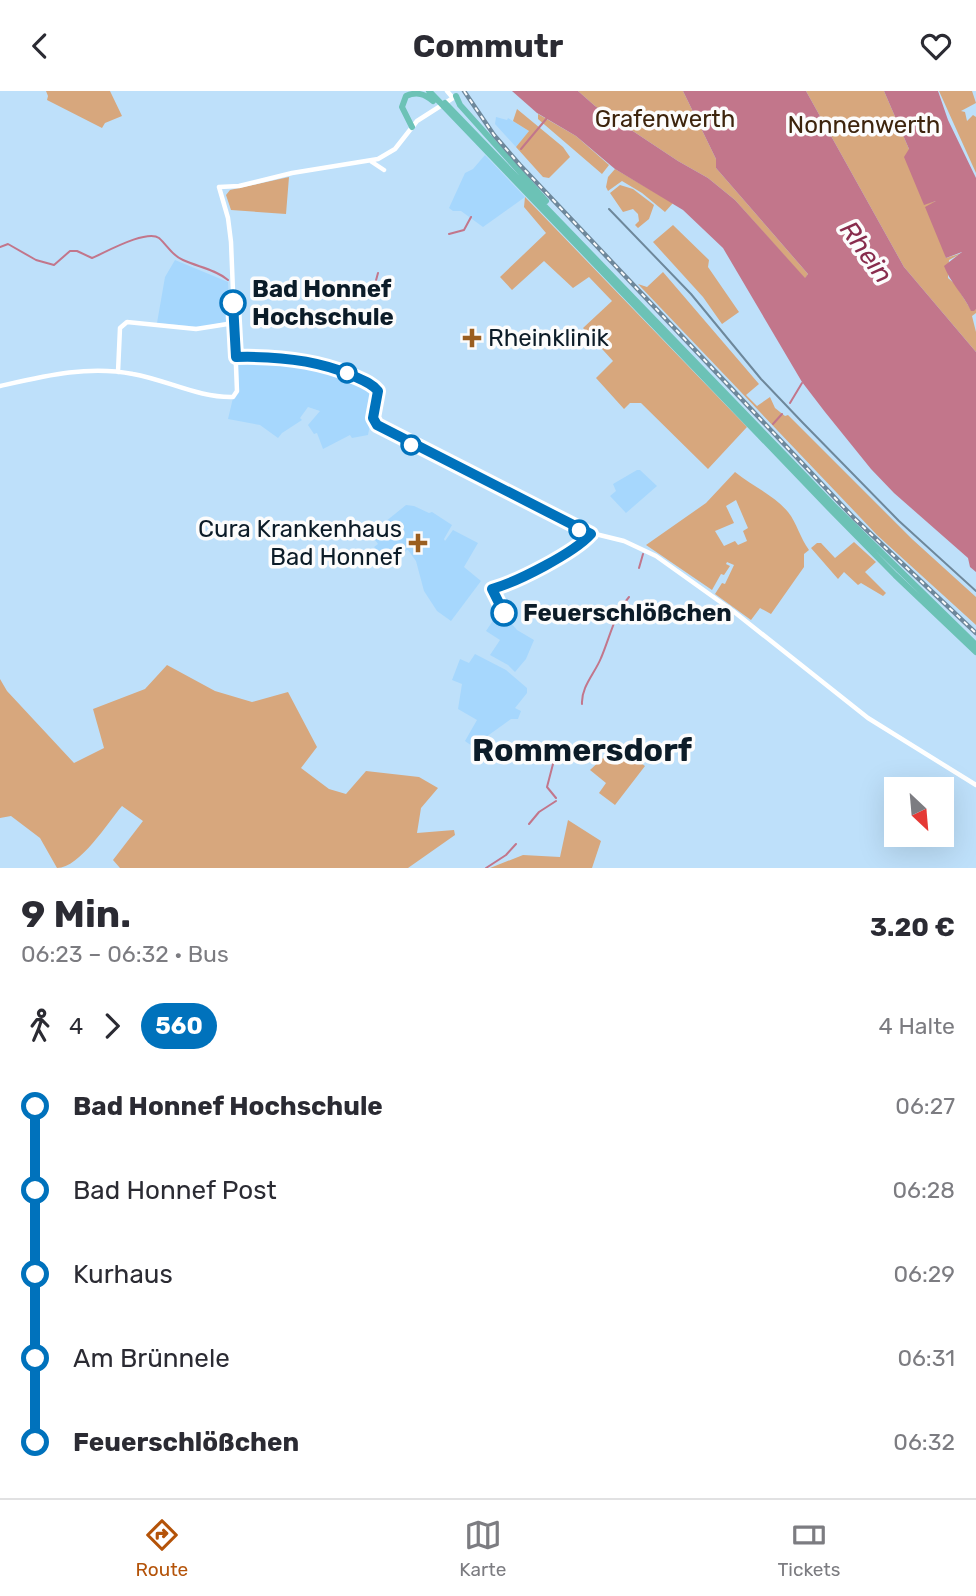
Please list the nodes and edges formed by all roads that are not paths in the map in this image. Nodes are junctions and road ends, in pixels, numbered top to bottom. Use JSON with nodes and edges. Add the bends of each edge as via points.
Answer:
{"nodes":[{"id":1,"x":406,"y":91,"type":"edge"},
{"id":2,"x":429,"y":91,"type":"edge"},
{"id":3,"x":435,"y":91,"type":"edge"},
{"id":4,"x":447,"y":91,"type":"edge"},
{"id":5,"x":455,"y":97,"type":"junction"},
{"id":6,"x":451,"y":116,"type":"junction"},
{"id":7,"x":413,"y":122,"type":"junction"},
{"id":8,"x":368,"y":161,"type":"junction"},
{"id":9,"x":384,"y":170,"type":"dead end"},
{"id":10,"x":230,"y":186,"type":"junction"},
{"id":11,"x":222,"y":199,"type":"junction"},
{"id":12,"x":568,"y":230,"type":"junction"},
{"id":13,"x":234,"y":323,"type":"junction"},
{"id":14,"x":236,"y":357,"type":"junction"},
{"id":15,"x":118,"y":372,"type":"junction"},
{"id":16,"x":0,"y":386,"type":"edge"},
{"id":17,"x":976,"y":645,"type":"edge"},
{"id":18,"x":976,"y":652,"type":"edge"},
{"id":19,"x":976,"y":785,"type":"edge"}],
"edges":[{"from":1,"to":7,"type":"highway","via":[[399,109]]},
{"from":2,"to":6,"type":"highway"},
{"from":3,"to":12,"type":"highway"},
{"from":4,"to":5,"type":"main road"},
{"from":5,"to":7,"type":"main road"},
{"from":5,"to":12,"type":"highway"},
{"from":6,"to":7,"type":"highway","via":[[415,92],[402,104]]},
{"from":6,"to":18,"type":"highway","via":[[842,521]]},
{"from":7,"to":8,"type":"main road","via":[[392,151]]},
{"from":8,"to":9,"type":"main road"},
{"from":8,"to":10,"type":"main road"},
{"from":10,"to":11,"type":"main road"},
{"from":10,"to":11,"type":"main road","via":[[219,187]]},
{"from":11,"to":13,"type":"main road","via":[[230,229]]},
{"from":12,"to":17,"type":"highway","via":[[837,509]]},
{"from":13,"to":14,"type":"main road"},
{"from":13,"to":15,"type":"main road","via":[[196,329],[124,323]]},
{"from":14,"to":15,"type":"main road","via":[[233,397]]},
{"from":14,"to":19,"type":"main road","via":[[329,366],[372,385],[378,391],[374,422],[579,530],[640,547],[755,628],[867,718]]},
{"from":15,"to":16,"type":"main road","via":[[62,372]]}]}
